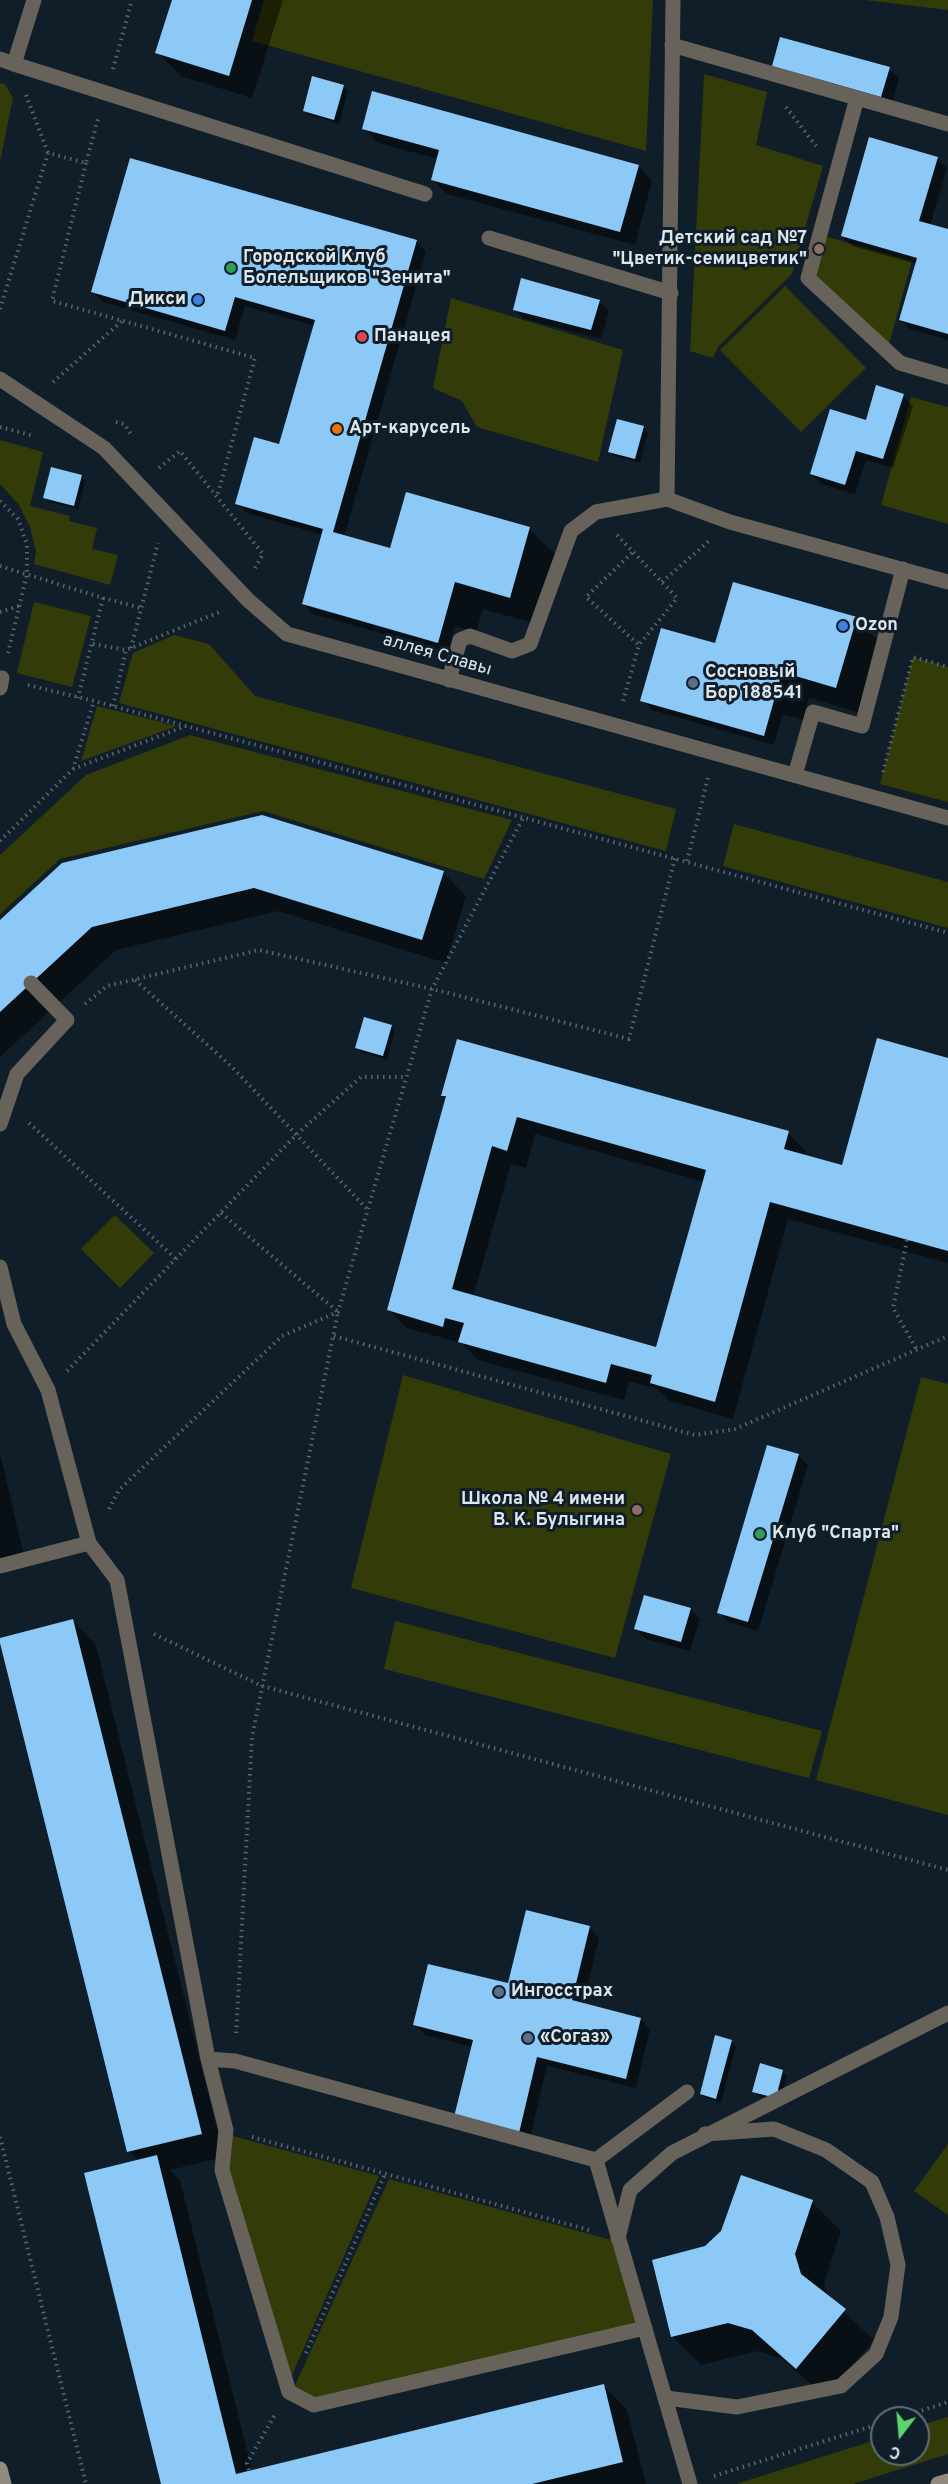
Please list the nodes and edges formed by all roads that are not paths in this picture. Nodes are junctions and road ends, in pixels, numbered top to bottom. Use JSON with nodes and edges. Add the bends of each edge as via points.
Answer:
{"nodes":[{"id":1,"x":34,"y":0,"type":"edge"},
{"id":2,"x":673,"y":0,"type":"edge"},
{"id":3,"x":672,"y":45,"type":"junction"},
{"id":4,"x":7,"y":62,"type":"edge"},
{"id":5,"x":857,"y":98,"type":"junction"},
{"id":6,"x":948,"y":124,"type":"edge"},
{"id":7,"x":425,"y":194,"type":"dead end"},
{"id":8,"x":489,"y":238,"type":"dead end"},
{"id":9,"x":670,"y":293,"type":"junction"},
{"id":10,"x":948,"y":377,"type":"edge"},
{"id":11,"x":0,"y":379,"type":"edge"},
{"id":12,"x":666,"y":499,"type":"junction"},
{"id":13,"x":903,"y":570,"type":"junction"},
{"id":14,"x":948,"y":582,"type":"edge"},
{"id":15,"x":449,"y":680,"type":"junction"},
{"id":16,"x":795,"y":775,"type":"junction"},
{"id":17,"x":948,"y":818,"type":"edge"},
{"id":18,"x":31,"y":983,"type":"dead end"},
{"id":19,"x":0,"y":1124,"type":"edge"},
{"id":20,"x":0,"y":1267,"type":"edge"},
{"id":21,"x":89,"y":1543,"type":"junction"},
{"id":22,"x":0,"y":1566,"type":"edge"},
{"id":23,"x":948,"y":2013,"type":"edge"},
{"id":24,"x":208,"y":2059,"type":"junction"},
{"id":25,"x":687,"y":2092,"type":"dead end"},
{"id":26,"x":705,"y":2134,"type":"junction"},
{"id":27,"x":596,"y":2160,"type":"junction"},
{"id":28,"x":618,"y":2238,"type":"junction"},
{"id":29,"x":645,"y":2328,"type":"junction"},
{"id":30,"x":666,"y":2398,"type":"junction"},
{"id":31,"x":0,"y":2469,"type":"edge"},
{"id":32,"x":948,"y":2481,"type":"edge"},
{"id":33,"x":4,"y":2484,"type":"edge"},
{"id":34,"x":690,"y":2484,"type":"edge"},
{"id":35,"x":938,"y":2484,"type":"edge"}],
"edges":[{"from":1,"to":4,"type":"street"},
{"from":2,"to":3,"type":"street"},
{"from":3,"to":5,"type":"street"},
{"from":3,"to":9,"type":"street"},
{"from":4,"to":7,"type":"street"},
{"from":5,"to":6,"type":"street"},
{"from":5,"to":10,"type":"street","via":[[808,278],[900,363]]},
{"from":8,"to":9,"type":"street"},
{"from":9,"to":12,"type":"street"},
{"from":11,"to":15,"type":"street","name":"аллея Славы","via":[[104,448],[248,600],[287,634]]},
{"from":12,"to":13,"type":"street","via":[[730,522]]},
{"from":12,"to":15,"type":"street","via":[[596,512],[571,531],[530,644],[512,651],[470,636],[459,640]]},
{"from":13,"to":14,"type":"street"},
{"from":13,"to":16,"type":"street","via":[[862,726],[813,712]]},
{"from":15,"to":16,"type":"street","name":"аллея Славы"},
{"from":16,"to":17,"type":"street","name":"аллея Славы"},
{"from":18,"to":19,"type":"street","via":[[67,1020],[17,1074]]},
{"from":20,"to":21,"type":"street","via":[[14,1324],[48,1390]]},
{"from":21,"to":22,"type":"street"},
{"from":21,"to":24,"type":"street","via":[[117,1580]]},
{"from":23,"to":26,"type":"street"},
{"from":24,"to":27,"type":"street","via":[[235,2061]]},
{"from":24,"to":29,"type":"street","via":[[226,2130],[222,2170],[289,2392],[314,2405]]},
{"from":25,"to":27,"type":"street"},
{"from":26,"to":28,"type":"street","via":[[672,2153],[630,2190]]},
{"from":26,"to":30,"type":"street","via":[[774,2129],[826,2150],[872,2182],[887,2217],[898,2265],[891,2317],[876,2354],[841,2386],[737,2407]]},
{"from":27,"to":28,"type":"street"},
{"from":28,"to":29,"type":"street"},
{"from":29,"to":30,"type":"street"},
{"from":30,"to":34,"type":"street"},
{"from":31,"to":33,"type":"street"},
{"from":32,"to":35,"type":"street"}]}
